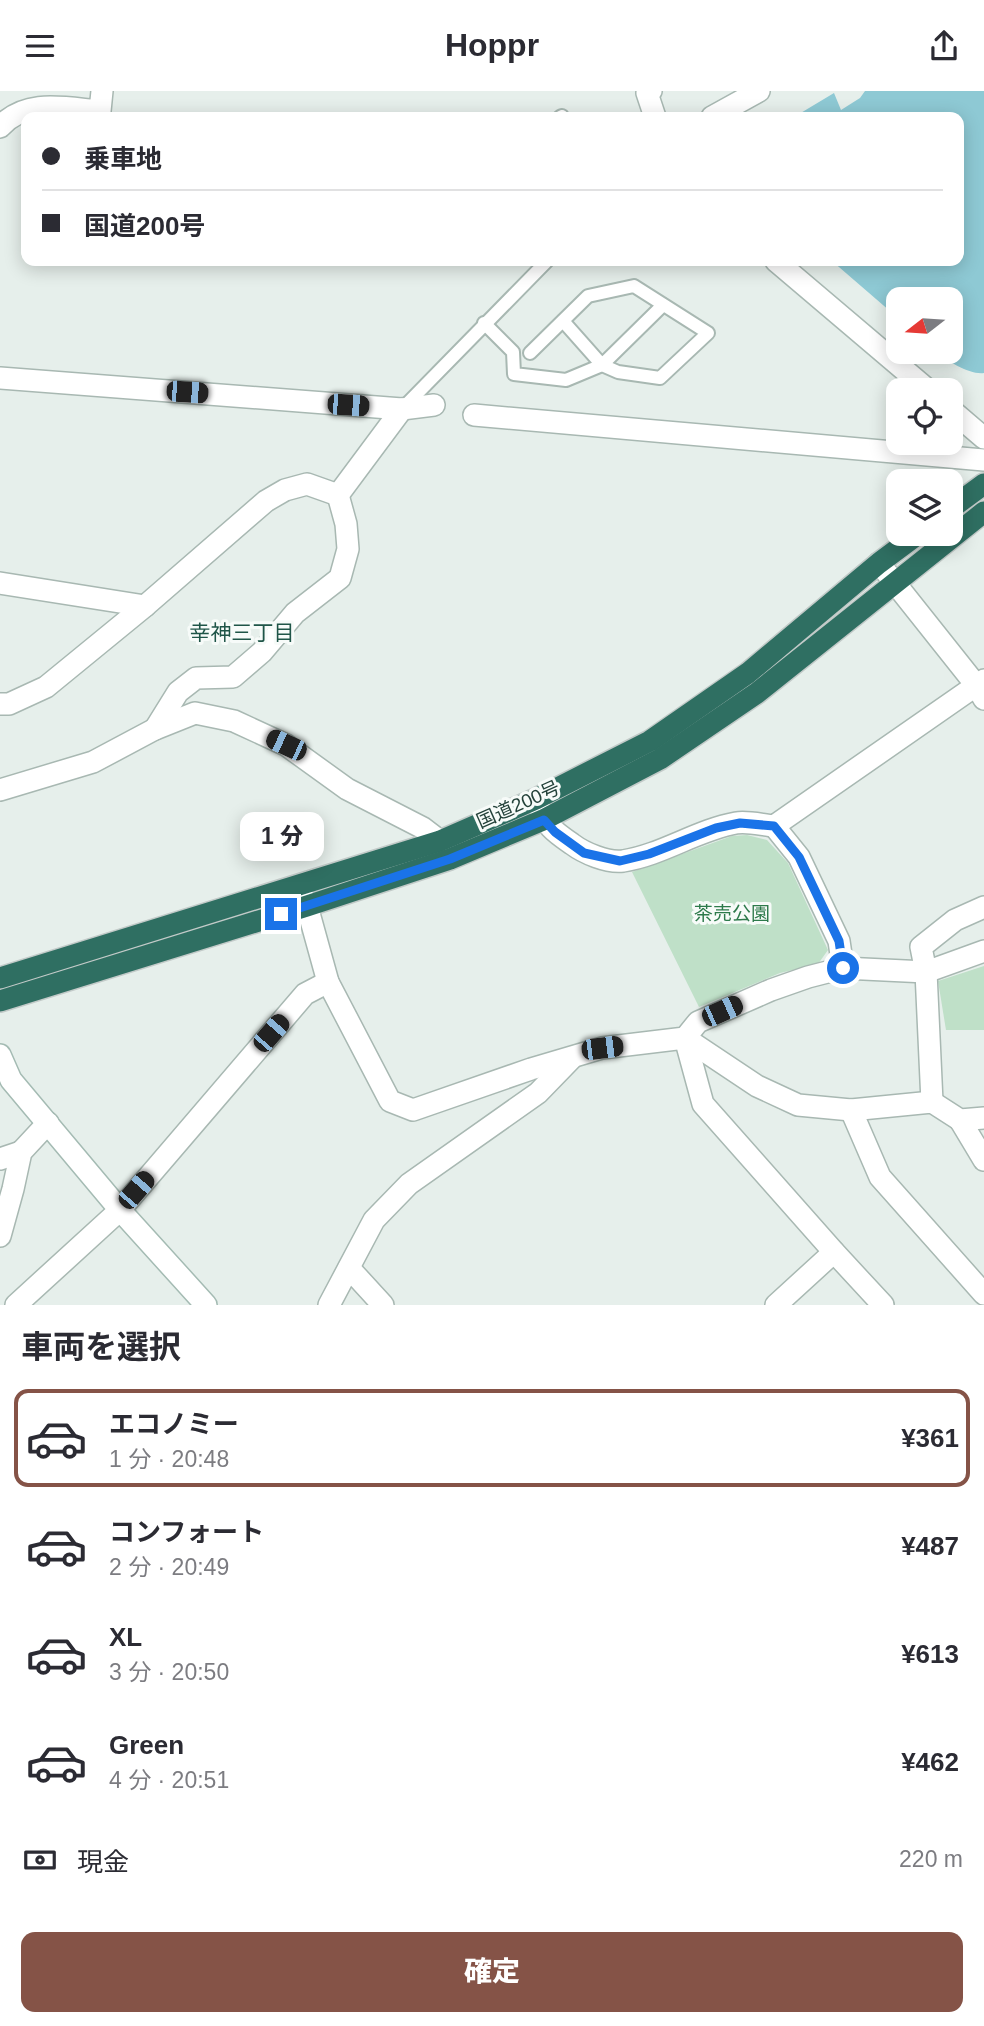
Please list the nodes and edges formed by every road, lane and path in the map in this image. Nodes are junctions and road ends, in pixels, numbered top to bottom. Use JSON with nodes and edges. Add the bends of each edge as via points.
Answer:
{"nodes":[{"id":1,"x":102,"y":91,"type":"edge"},
{"id":2,"x":651,"y":91,"type":"edge"},
{"id":3,"x":759,"y":91,"type":"edge"},
{"id":4,"x":23,"y":112,"type":"edge"},
{"id":5,"x":654,"y":112,"type":"edge"},
{"id":6,"x":721,"y":112,"type":"edge"},
{"id":7,"x":21,"y":113,"type":"edge"},
{"id":8,"x":0,"y":127,"type":"edge"},
{"id":9,"x":542,"y":266,"type":"edge"},
{"id":10,"x":782,"y":266,"type":"edge"},
{"id":11,"x":663,"y":305,"type":"junction"},
{"id":12,"x":563,"y":321,"type":"junction"},
{"id":13,"x":484,"y":323,"type":"junction"},
{"id":14,"x":530,"y":353,"type":"dead end"},
{"id":15,"x":602,"y":365,"type":"junction"},
{"id":16,"x":0,"y":378,"type":"edge"},
{"id":17,"x":914,"y":378,"type":"edge"},
{"id":18,"x":434,"y":405,"type":"dead end"},
{"id":19,"x":402,"y":409,"type":"junction"},
{"id":20,"x":474,"y":415,"type":"dead end"},
{"id":21,"x":963,"y":420,"type":"edge"},
{"id":22,"x":984,"y":438,"type":"edge"},
{"id":23,"x":984,"y":460,"type":"edge"},
{"id":24,"x":984,"y":484,"type":"edge"},
{"id":25,"x":338,"y":495,"type":"junction"},
{"id":26,"x":963,"y":499,"type":"edge"},
{"id":27,"x":984,"y":512,"type":"edge"},
{"id":28,"x":902,"y":546,"type":"edge"},
{"id":29,"x":879,"y":563,"type":"junction"},
{"id":30,"x":0,"y":583,"type":"edge"},
{"id":31,"x":896,"y":583,"type":"junction"},
{"id":32,"x":145,"y":607,"type":"junction"},
{"id":33,"x":981,"y":688,"type":"edge"},
{"id":34,"x":0,"y":704,"type":"edge"},
{"id":35,"x":155,"y":729,"type":"junction"},
{"id":36,"x":0,"y":790,"type":"edge"},
{"id":37,"x":536,"y":799,"type":"junction"},
{"id":38,"x":544,"y":820,"type":"junction"},
{"id":39,"x":774,"y":826,"type":"junction"},
{"id":40,"x":445,"y":850,"type":"junction"},
{"id":41,"x":298,"y":885,"type":"junction"},
{"id":42,"x":307,"y":906,"type":"junction"},
{"id":43,"x":984,"y":907,"type":"edge"},
{"id":44,"x":984,"y":951,"type":"edge"},
{"id":45,"x":843,"y":968,"type":"junction"},
{"id":46,"x":926,"y":972,"type":"junction"},
{"id":47,"x":0,"y":978,"type":"edge"},
{"id":48,"x":328,"y":982,"type":"junction"},
{"id":49,"x":0,"y":1001,"type":"edge"},
{"id":50,"x":685,"y":1038,"type":"junction"},
{"id":51,"x":0,"y":1055,"type":"edge"},
{"id":52,"x":572,"y":1058,"type":"junction"},
{"id":53,"x":932,"y":1103,"type":"junction"},
{"id":54,"x":851,"y":1110,"type":"junction"},
{"id":55,"x":984,"y":1118,"type":"edge"},
{"id":56,"x":960,"y":1120,"type":"junction"},
{"id":57,"x":48,"y":1123,"type":"junction"},
{"id":58,"x":21,"y":1152,"type":"junction"},
{"id":59,"x":0,"y":1159,"type":"edge"},
{"id":60,"x":984,"y":1160,"type":"edge"},
{"id":61,"x":120,"y":1210,"type":"junction"},
{"id":62,"x":0,"y":1236,"type":"edge"},
{"id":63,"x":834,"y":1252,"type":"junction"},
{"id":64,"x":349,"y":1268,"type":"junction"},
{"id":65,"x":984,"y":1294,"type":"edge"},
{"id":66,"x":16,"y":1305,"type":"edge"},
{"id":67,"x":206,"y":1305,"type":"edge"},
{"id":68,"x":329,"y":1305,"type":"edge"},
{"id":69,"x":383,"y":1305,"type":"edge"},
{"id":70,"x":776,"y":1305,"type":"edge"},
{"id":71,"x":883,"y":1305,"type":"edge"}],
"edges":[{"from":1,"to":4,"type":"street","via":[[100,111],[35,106]]},
{"from":2,"to":5,"type":"street"},
{"from":3,"to":6,"type":"street"},
{"from":7,"to":8,"type":"street"},
{"from":9,"to":13,"type":"lane"},
{"from":10,"to":17,"type":"street"},
{"from":11,"to":12,"type":"lane","via":[[634,286],[588,296]]},
{"from":11,"to":15,"type":"lane"},
{"from":11,"to":15,"type":"lane","via":[[708,333],[660,378]]},
{"from":12,"to":14,"type":"lane"},
{"from":12,"to":15,"type":"lane"},
{"from":13,"to":15,"type":"lane","via":[[513,352],[514,374],[566,380]]},
{"from":13,"to":19,"type":"lane"},
{"from":16,"to":19,"type":"street"},
{"from":18,"to":19,"type":"street"},
{"from":19,"to":25,"type":"street"},
{"from":20,"to":23,"type":"street"},
{"from":21,"to":22,"type":"street"},
{"from":24,"to":26,"type":"highway"},
{"from":25,"to":32,"type":"street","via":[[307,484],[266,501]]},
{"from":25,"to":35,"type":"street","via":[[348,549],[340,578],[295,613],[233,677],[196,678],[178,692]]},
{"from":27,"to":31,"type":"highway","name":"国道200号"},
{"from":28,"to":29,"type":"highway","name":"国道200号"},
{"from":29,"to":31,"type":"street"},
{"from":29,"to":37,"type":"highway","name":"国道200号","via":[[748,673],[672,726]]},
{"from":30,"to":32,"type":"street"},
{"from":31,"to":33,"type":"street"},
{"from":31,"to":38,"type":"highway","name":"国道200号","via":[[757,693],[660,759]]},
{"from":32,"to":34,"type":"street","via":[[46,687],[9,705]]},
{"from":33,"to":39,"type":"street"},
{"from":35,"to":36,"type":"street","via":[[93,761]]},
{"from":35,"to":40,"type":"street","via":[[195,713],[233,720],[286,745],[347,789],[423,828]]},
{"from":37,"to":38,"type":"street"},
{"from":37,"to":40,"type":"highway","name":"国道200号"},
{"from":38,"to":39,"type":"street","via":[[584,853],[620,861],[716,828],[740,823]]},
{"from":38,"to":40,"type":"highway","name":"国道200号"},
{"from":39,"to":45,"type":"street","via":[[799,857],[839,941]]},
{"from":40,"to":41,"type":"highway","name":"国道200号"},
{"from":40,"to":42,"type":"highway","name":"国道200号"},
{"from":41,"to":42,"type":"street"},
{"from":41,"to":47,"type":"highway","name":"国道200号"},
{"from":42,"to":48,"type":"street"},
{"from":42,"to":49,"type":"highway","name":"国道200号"},
{"from":43,"to":46,"type":"street","via":[[955,920],[921,947]]},
{"from":44,"to":46,"type":"street"},
{"from":45,"to":46,"type":"street"},
{"from":45,"to":50,"type":"street","via":[[771,990],[710,1016]]},
{"from":46,"to":53,"type":"street"},
{"from":48,"to":52,"type":"street","via":[[390,1101],[413,1110]]},
{"from":48,"to":61,"type":"street","via":[[305,994]]},
{"from":50,"to":52,"type":"street","via":[[602,1048]]},
{"from":50,"to":54,"type":"street","via":[[757,1086],[798,1105]]},
{"from":50,"to":63,"type":"street","via":[[703,1104]]},
{"from":51,"to":57,"type":"street","via":[[11,1080]]},
{"from":52,"to":64,"type":"street","via":[[538,1093],[409,1184],[374,1220]]},
{"from":53,"to":54,"type":"street"},
{"from":53,"to":56,"type":"street"},
{"from":54,"to":65,"type":"street","via":[[880,1177]]},
{"from":55,"to":56,"type":"street"},
{"from":56,"to":60,"type":"street"},
{"from":57,"to":58,"type":"street"},
{"from":57,"to":61,"type":"street"},
{"from":58,"to":59,"type":"street"},
{"from":58,"to":62,"type":"street"},
{"from":61,"to":66,"type":"street"},
{"from":61,"to":67,"type":"street"},
{"from":63,"to":70,"type":"street"},
{"from":63,"to":71,"type":"street"},
{"from":64,"to":68,"type":"street"},
{"from":64,"to":69,"type":"street"}]}
